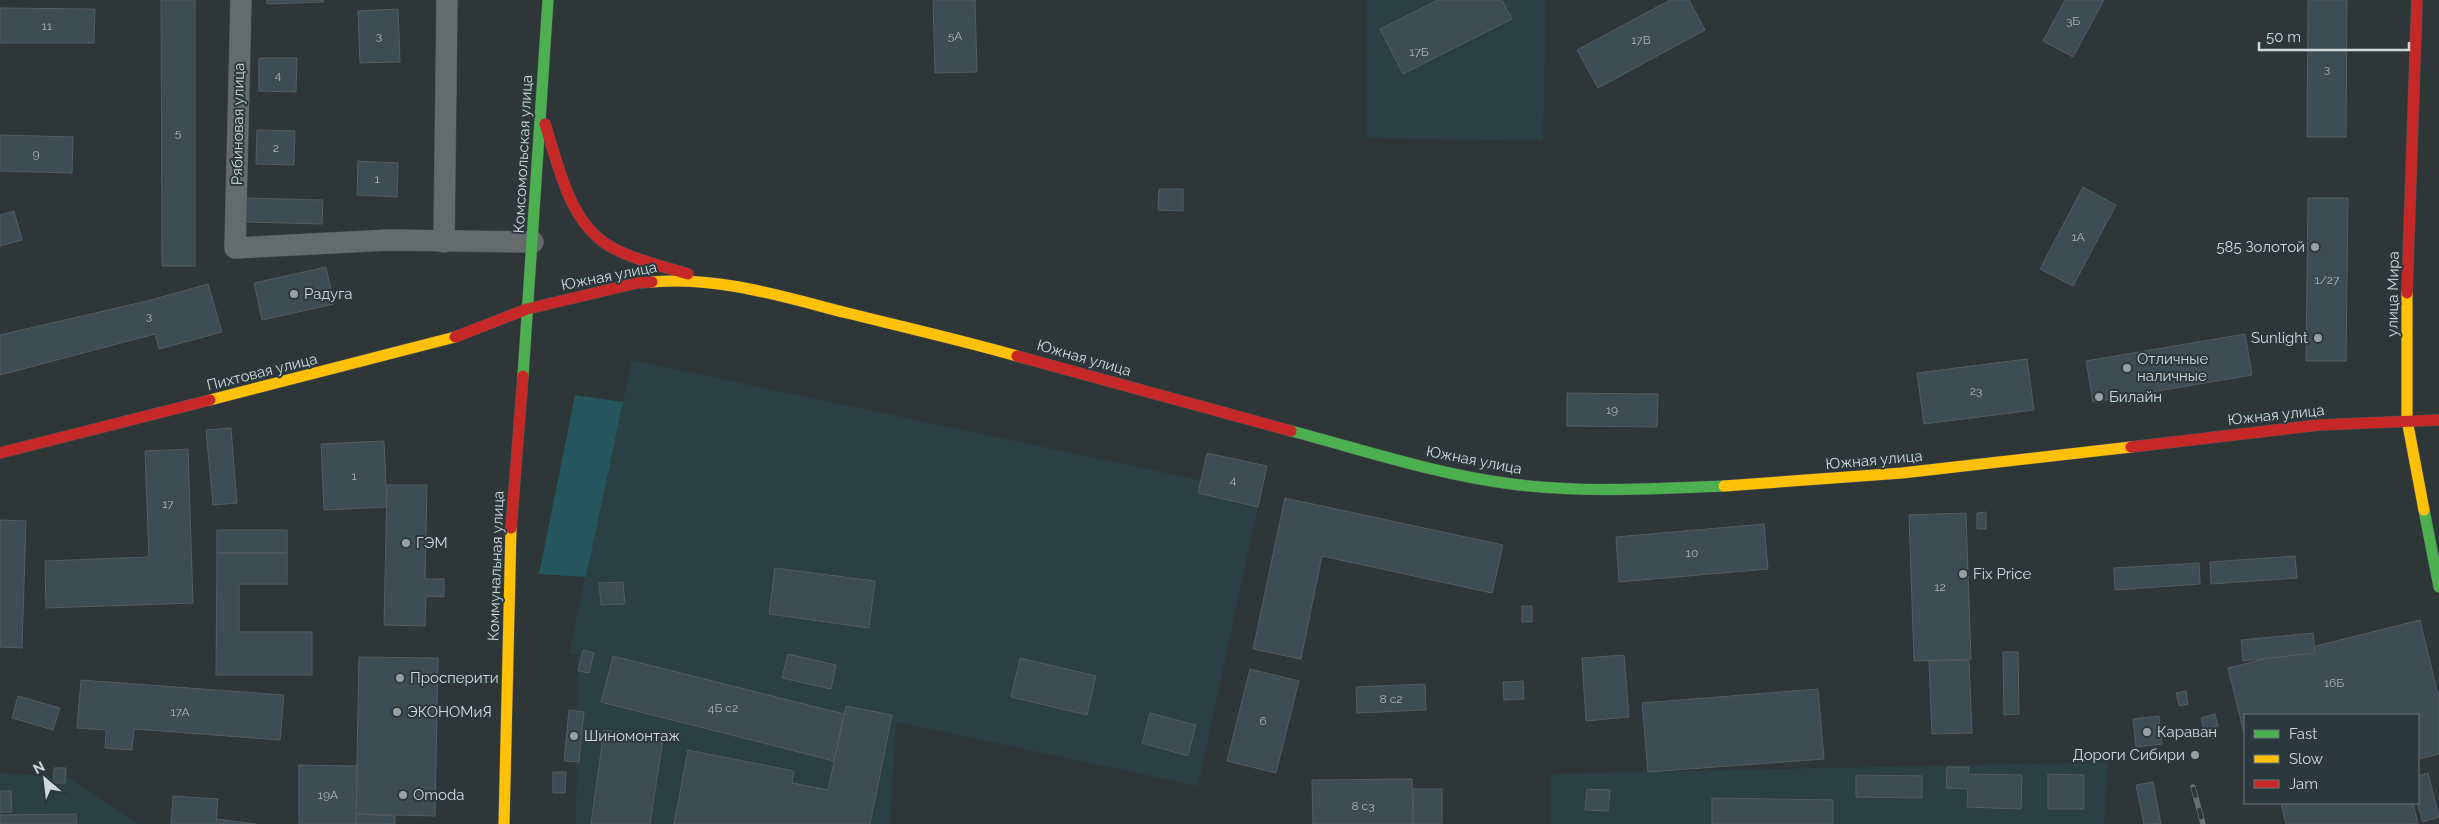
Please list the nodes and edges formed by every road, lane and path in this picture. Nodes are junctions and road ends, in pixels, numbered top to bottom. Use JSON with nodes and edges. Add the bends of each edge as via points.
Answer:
{"nodes":[{"id":1,"x":241,"y":0,"type":"edge"},
{"id":2,"x":447,"y":0,"type":"edge"},
{"id":3,"x":548,"y":0,"type":"edge"},
{"id":4,"x":2417,"y":0,"type":"edge"},
{"id":5,"x":541,"y":113,"type":"junction"},
{"id":6,"x":444,"y":242,"type":"junction"},
{"id":7,"x":533,"y":242,"type":"junction"},
{"id":8,"x":720,"y":284,"type":"junction"},
{"id":9,"x":527,"y":309,"type":"junction"},
{"id":10,"x":2407,"y":420,"type":"junction"},
{"id":11,"x":2439,"y":420,"type":"edge"},
{"id":12,"x":0,"y":453,"type":"edge"},
{"id":13,"x":2439,"y":587,"type":"edge"},
{"id":14,"x":504,"y":824,"type":"edge"}],
"edges":[{"from":1,"to":6,"type":"street","name":"Рябиновая улица","via":[[235,248],[389,240]]},
{"from":2,"to":6,"type":"street"},
{"from":3,"to":5,"type":"main road","name":"Комсомольская улица"},
{"from":4,"to":10,"type":"main road","name":"улица Мира","via":[[2406,326]]},
{"from":5,"to":7,"type":"main road","name":"Комсомольская улица"},
{"from":5,"to":8,"type":"main road","via":[[572,201],[600,240],[624,253]]},
{"from":6,"to":7,"type":"street"},
{"from":7,"to":9,"type":"main road","name":"Комсомольская улица"},
{"from":8,"to":9,"type":"main road","name":"Южная улица","via":[[671,280],[637,282]]},
{"from":8,"to":10,"type":"main road","name":"Южная улица","via":[[1004,352],[1453,473],[1555,488],[1665,488],[1902,473],[2319,425]]},
{"from":9,"to":12,"type":"main road","name":"Пихтовая улица","via":[[456,337]]},
{"from":9,"to":14,"type":"main road","name":"Коммунальная улица","via":[[509,552]]},
{"from":10,"to":11,"type":"main road","name":"Южная улица"},
{"from":10,"to":13,"type":"main road","name":"улица Мира"}]}
